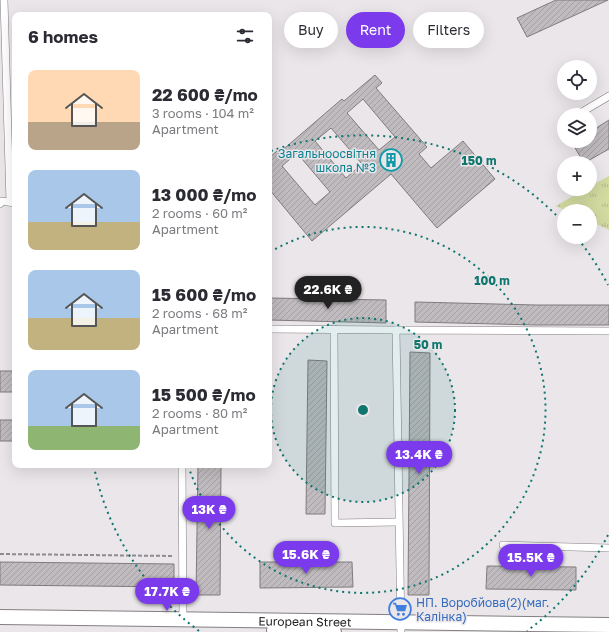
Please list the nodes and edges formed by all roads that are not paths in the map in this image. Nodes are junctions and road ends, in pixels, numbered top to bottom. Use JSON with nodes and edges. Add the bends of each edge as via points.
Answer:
{"nodes":[{"id":1,"x":4,"y":0,"type":"edge"},
{"id":2,"x":609,"y":96,"type":"edge"},
{"id":3,"x":589,"y":108,"type":"edge"},
{"id":4,"x":12,"y":202,"type":"edge"},
{"id":5,"x":0,"y":204,"type":"edge"},
{"id":6,"x":272,"y":329,"type":"edge"},
{"id":7,"x":334,"y":329,"type":"junction"},
{"id":8,"x":396,"y":330,"type":"junction"},
{"id":9,"x":609,"y":331,"type":"edge"},
{"id":10,"x":182,"y":468,"type":"edge"},
{"id":11,"x":398,"y":522,"type":"junction"},
{"id":12,"x":503,"y":545,"type":"dead end"},
{"id":13,"x":609,"y":548,"type":"edge"},
{"id":14,"x":0,"y":617,"type":"edge"},
{"id":15,"x":0,"y":621,"type":"edge"},
{"id":16,"x":183,"y":625,"type":"junction"},
{"id":17,"x":609,"y":625,"type":"edge"},
{"id":18,"x":245,"y":630,"type":"edge"},
{"id":19,"x":334,"y":632,"type":"edge"},
{"id":20,"x":401,"y":632,"type":"edge"}],
"edges":[{"from":1,"to":4,"type":"lane"},
{"from":2,"to":3,"type":"lane"},
{"from":4,"to":5,"type":"lane","via":[[1,201]]},
{"from":6,"to":7,"type":"lane"},
{"from":7,"to":8,"type":"lane"},
{"from":7,"to":11,"type":"lane","via":[[335,523]]},
{"from":8,"to":9,"type":"lane"},
{"from":8,"to":11,"type":"lane"},
{"from":10,"to":16,"type":"lane"},
{"from":11,"to":20,"type":"lane"},
{"from":12,"to":13,"type":"lane"},
{"from":14,"to":17,"type":"street","name":"European Street"},
{"from":15,"to":16,"type":"street"},
{"from":16,"to":18,"type":"street"},
{"from":18,"to":19,"type":"street"}]}
